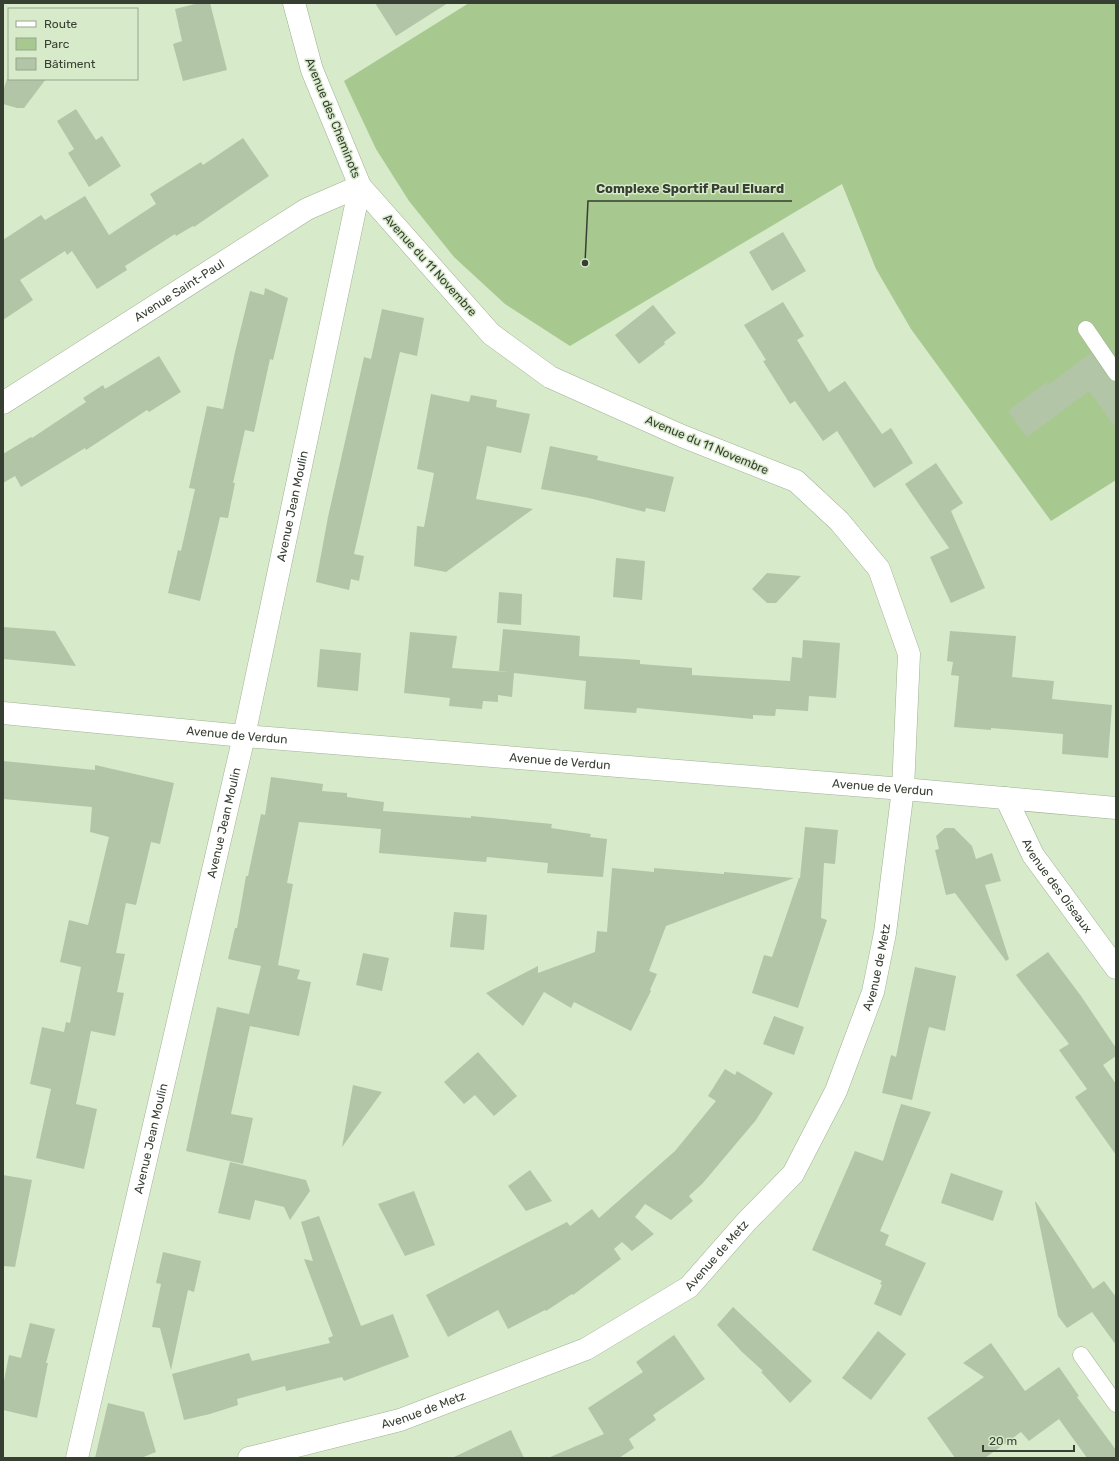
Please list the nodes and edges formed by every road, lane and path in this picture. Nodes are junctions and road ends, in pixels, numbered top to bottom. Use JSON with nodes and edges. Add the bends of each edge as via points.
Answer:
{"nodes":[{"id":1,"x":294,"y":3,"type":"edge"},
{"id":2,"x":360,"y":186,"type":"junction"},
{"id":3,"x":1086,"y":329,"type":"dead end"},
{"id":4,"x":1116,"y":373,"type":"edge"},
{"id":5,"x":3,"y":403,"type":"edge"},
{"id":6,"x":3,"y":713,"type":"edge"},
{"id":7,"x":244,"y":736,"type":"junction"},
{"id":8,"x":903,"y":789,"type":"junction"},
{"id":9,"x":1006,"y":798,"type":"junction"},
{"id":10,"x":1116,"y":808,"type":"edge"},
{"id":11,"x":1116,"y":968,"type":"edge"},
{"id":12,"x":1081,"y":1355,"type":"dead end"},
{"id":13,"x":1116,"y":1404,"type":"edge"},
{"id":14,"x":77,"y":1458,"type":"edge"},
{"id":15,"x":249,"y":1458,"type":"edge"}],
"edges":[{"from":1,"to":2,"type":"street","name":"Avenue des Cheminots","via":[[312,70]]},
{"from":2,"to":5,"type":"street","name":"Avenue Saint-Paul","via":[[307,208]]},
{"from":2,"to":7,"type":"street","name":"Avenue Jean Moulin"},
{"from":2,"to":8,"type":"street","name":"Avenue du 11 Novembre","via":[[491,334],[550,377],[682,436],[796,481],[839,521],[879,569],[909,654]]},
{"from":3,"to":4,"type":"lane"},
{"from":6,"to":7,"type":"street","name":"Avenue de Verdun"},
{"from":7,"to":8,"type":"street","name":"Avenue de Verdun"},
{"from":7,"to":14,"type":"street","name":"Avenue Jean Moulin"},
{"from":8,"to":9,"type":"street","name":"Avenue de Verdun"},
{"from":8,"to":15,"type":"street","name":"Avenue de Metz","via":[[885,933],[873,992],[836,1091],[794,1174],[747,1221],[690,1287],[586,1349],[400,1420]]},
{"from":9,"to":10,"type":"street","name":"Avenue de Verdun"},
{"from":9,"to":11,"type":"street","name":"Avenue des Oiseaux","via":[[1033,855]]},
{"from":12,"to":13,"type":"lane"}]}
